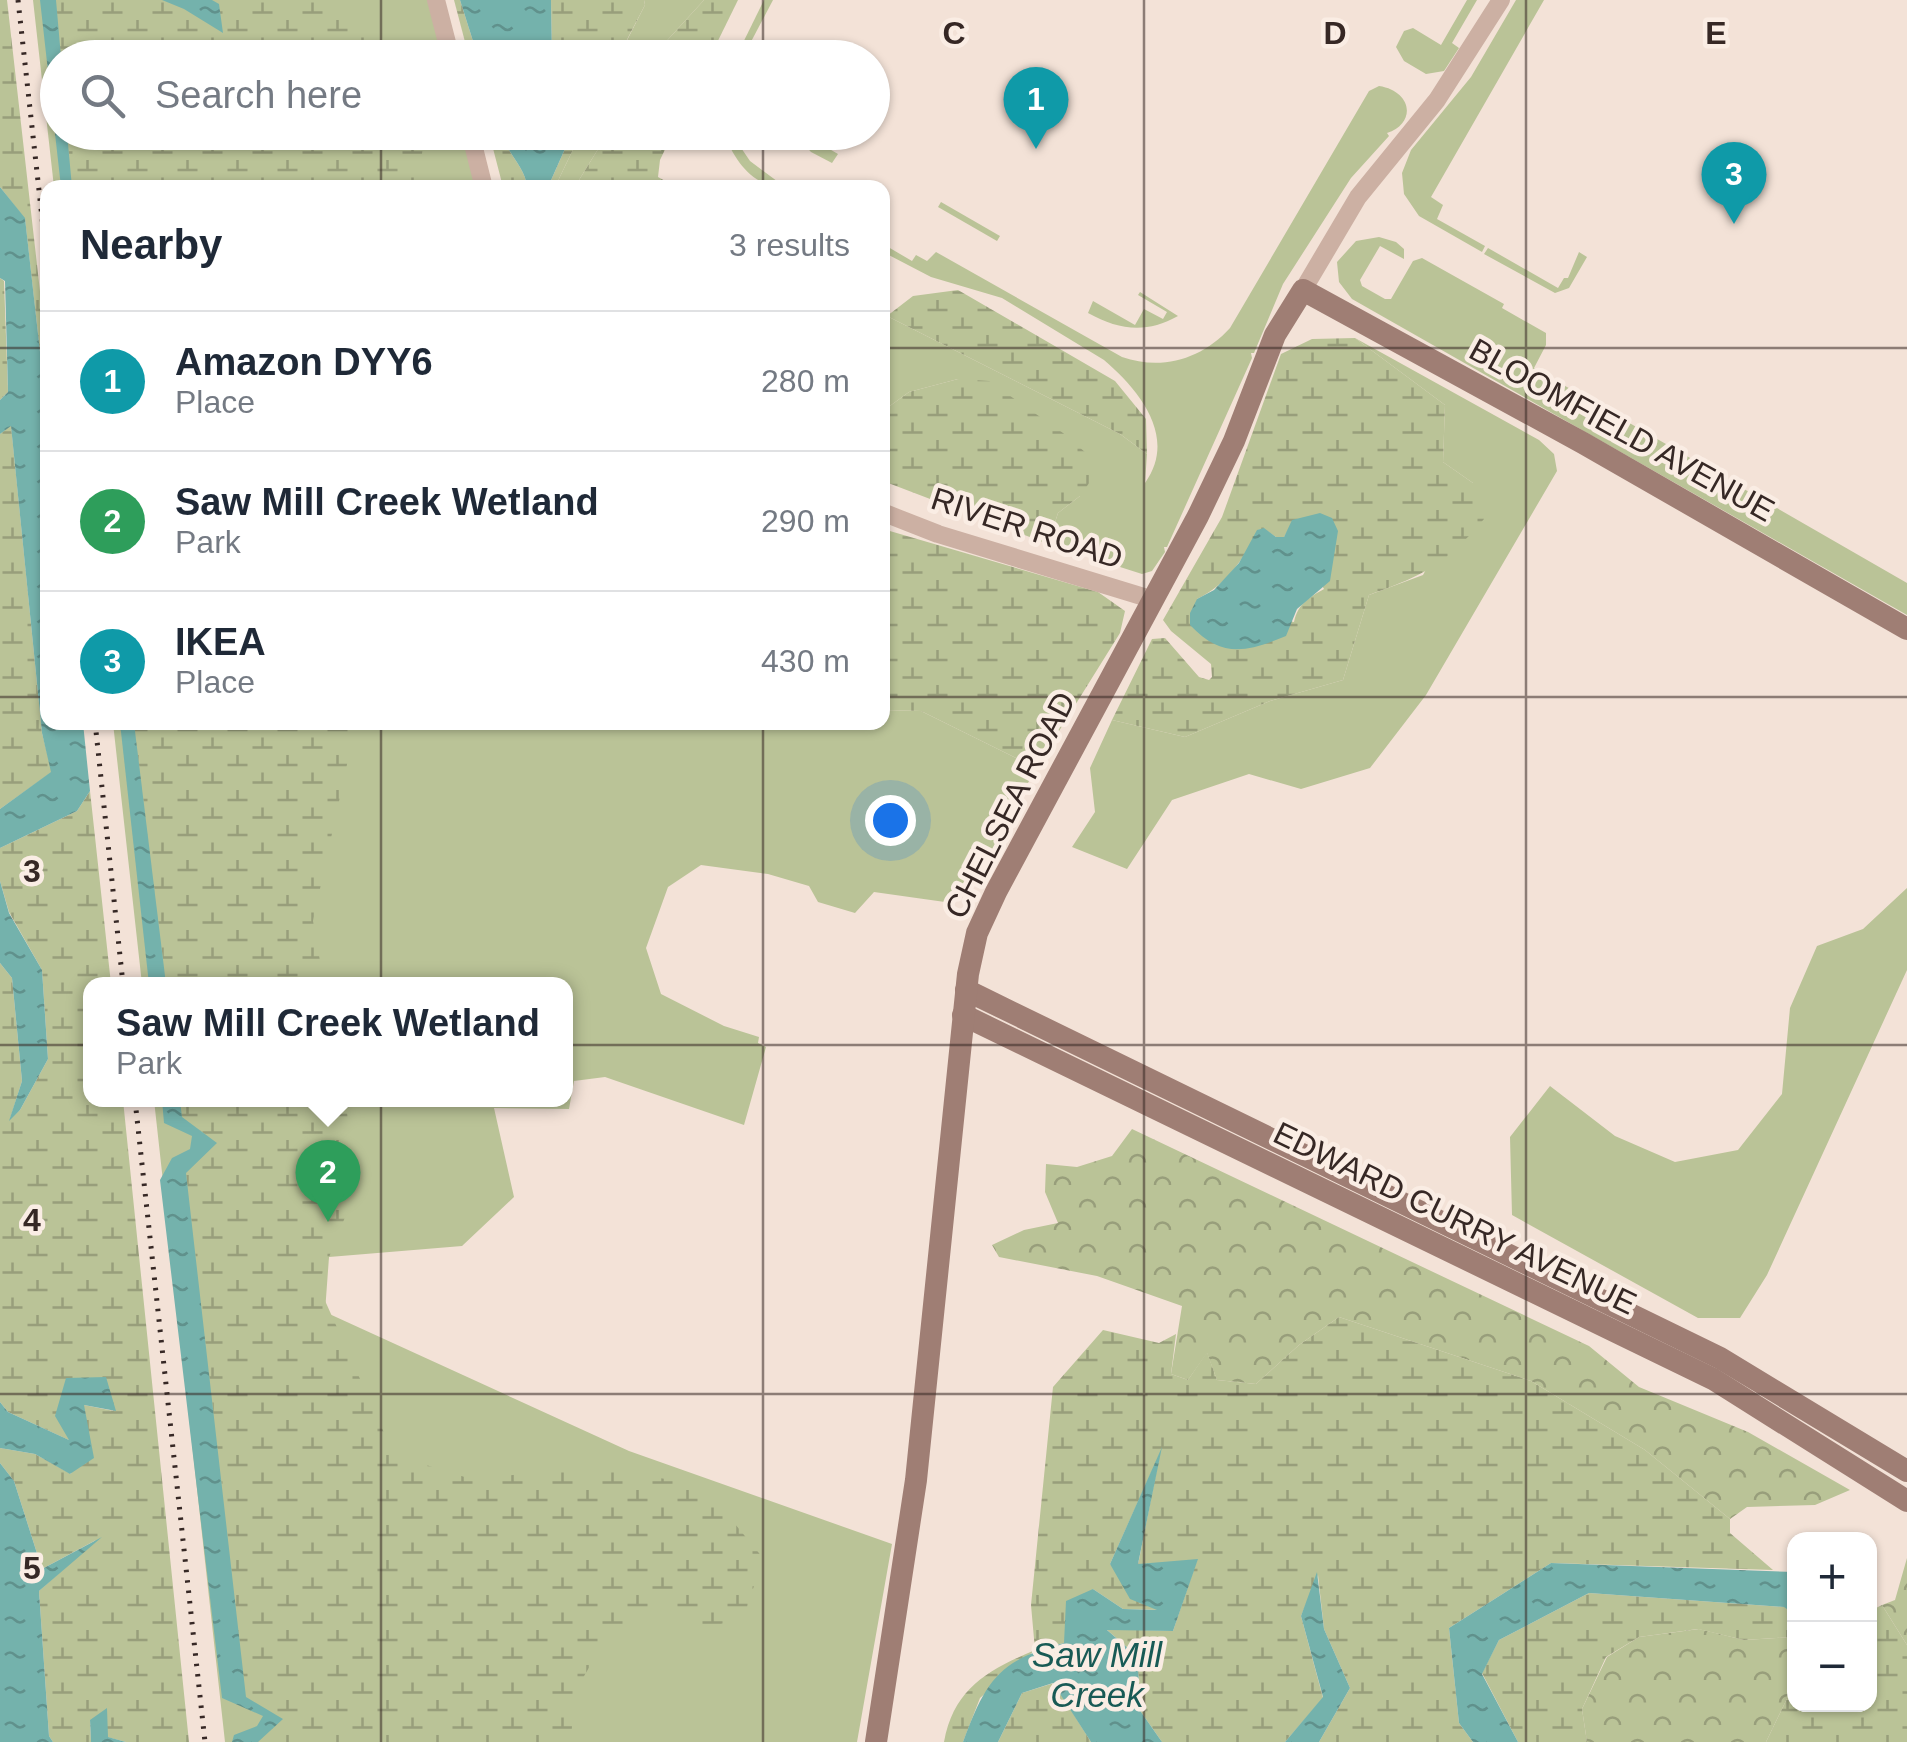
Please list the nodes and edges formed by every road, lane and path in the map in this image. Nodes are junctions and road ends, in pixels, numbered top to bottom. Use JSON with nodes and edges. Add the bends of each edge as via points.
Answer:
{"nodes":[{"id":1,"x":436,"y":0,"type":"edge"},
{"id":2,"x":1502,"y":0,"type":"edge"},
{"id":3,"x":446,"y":40,"type":"edge"},
{"id":4,"x":474,"y":150,"type":"edge"},
{"id":5,"x":482,"y":180,"type":"edge"},
{"id":6,"x":1303,"y":290,"type":"junction"},
{"id":7,"x":890,"y":515,"type":"edge"},
{"id":8,"x":1154,"y":600,"type":"junction"},
{"id":9,"x":1907,"y":629,"type":"edge"},
{"id":10,"x":966,"y":990,"type":"junction"},
{"id":11,"x":963,"y":1015,"type":"junction"},
{"id":12,"x":1228,"y":1130,"type":"junction"},
{"id":13,"x":1907,"y":1471,"type":"edge"},
{"id":14,"x":1907,"y":1501,"type":"edge"},
{"id":15,"x":876,"y":1742,"type":"edge"}],
"edges":[{"from":1,"to":3,"type":"street"},
{"from":2,"to":6,"type":"street","name":"CHELSEA ROAD","via":[[1437,100],[1358,197]]},
{"from":4,"to":5,"type":"street"},
{"from":6,"to":8,"type":"street","name":"CHELSEA ROAD","via":[[1274,336],[1234,441]]},
{"from":6,"to":9,"type":"street","name":"BLOOMFIELD AVENUE"},
{"from":7,"to":8,"type":"street","name":"RIVER ROAD"},
{"from":8,"to":10,"type":"street","name":"CHELSEA ROAD","via":[[996,892],[977,933]]},
{"from":10,"to":11,"type":"street","name":"CHELSEA ROAD"},
{"from":10,"to":12,"type":"street","name":"EDWARD CURRY AVENUE"},
{"from":11,"to":12,"type":"street","name":"EDWARD CURRY AVENUE"},
{"from":11,"to":15,"type":"street","name":"CHELSEA ROAD","via":[[916,1480]]},
{"from":12,"to":13,"type":"street","name":"EDWARD CURRY AVENUE","via":[[1720,1358]]},
{"from":12,"to":14,"type":"street","name":"EDWARD CURRY AVENUE","via":[[1713,1379]]}]}
